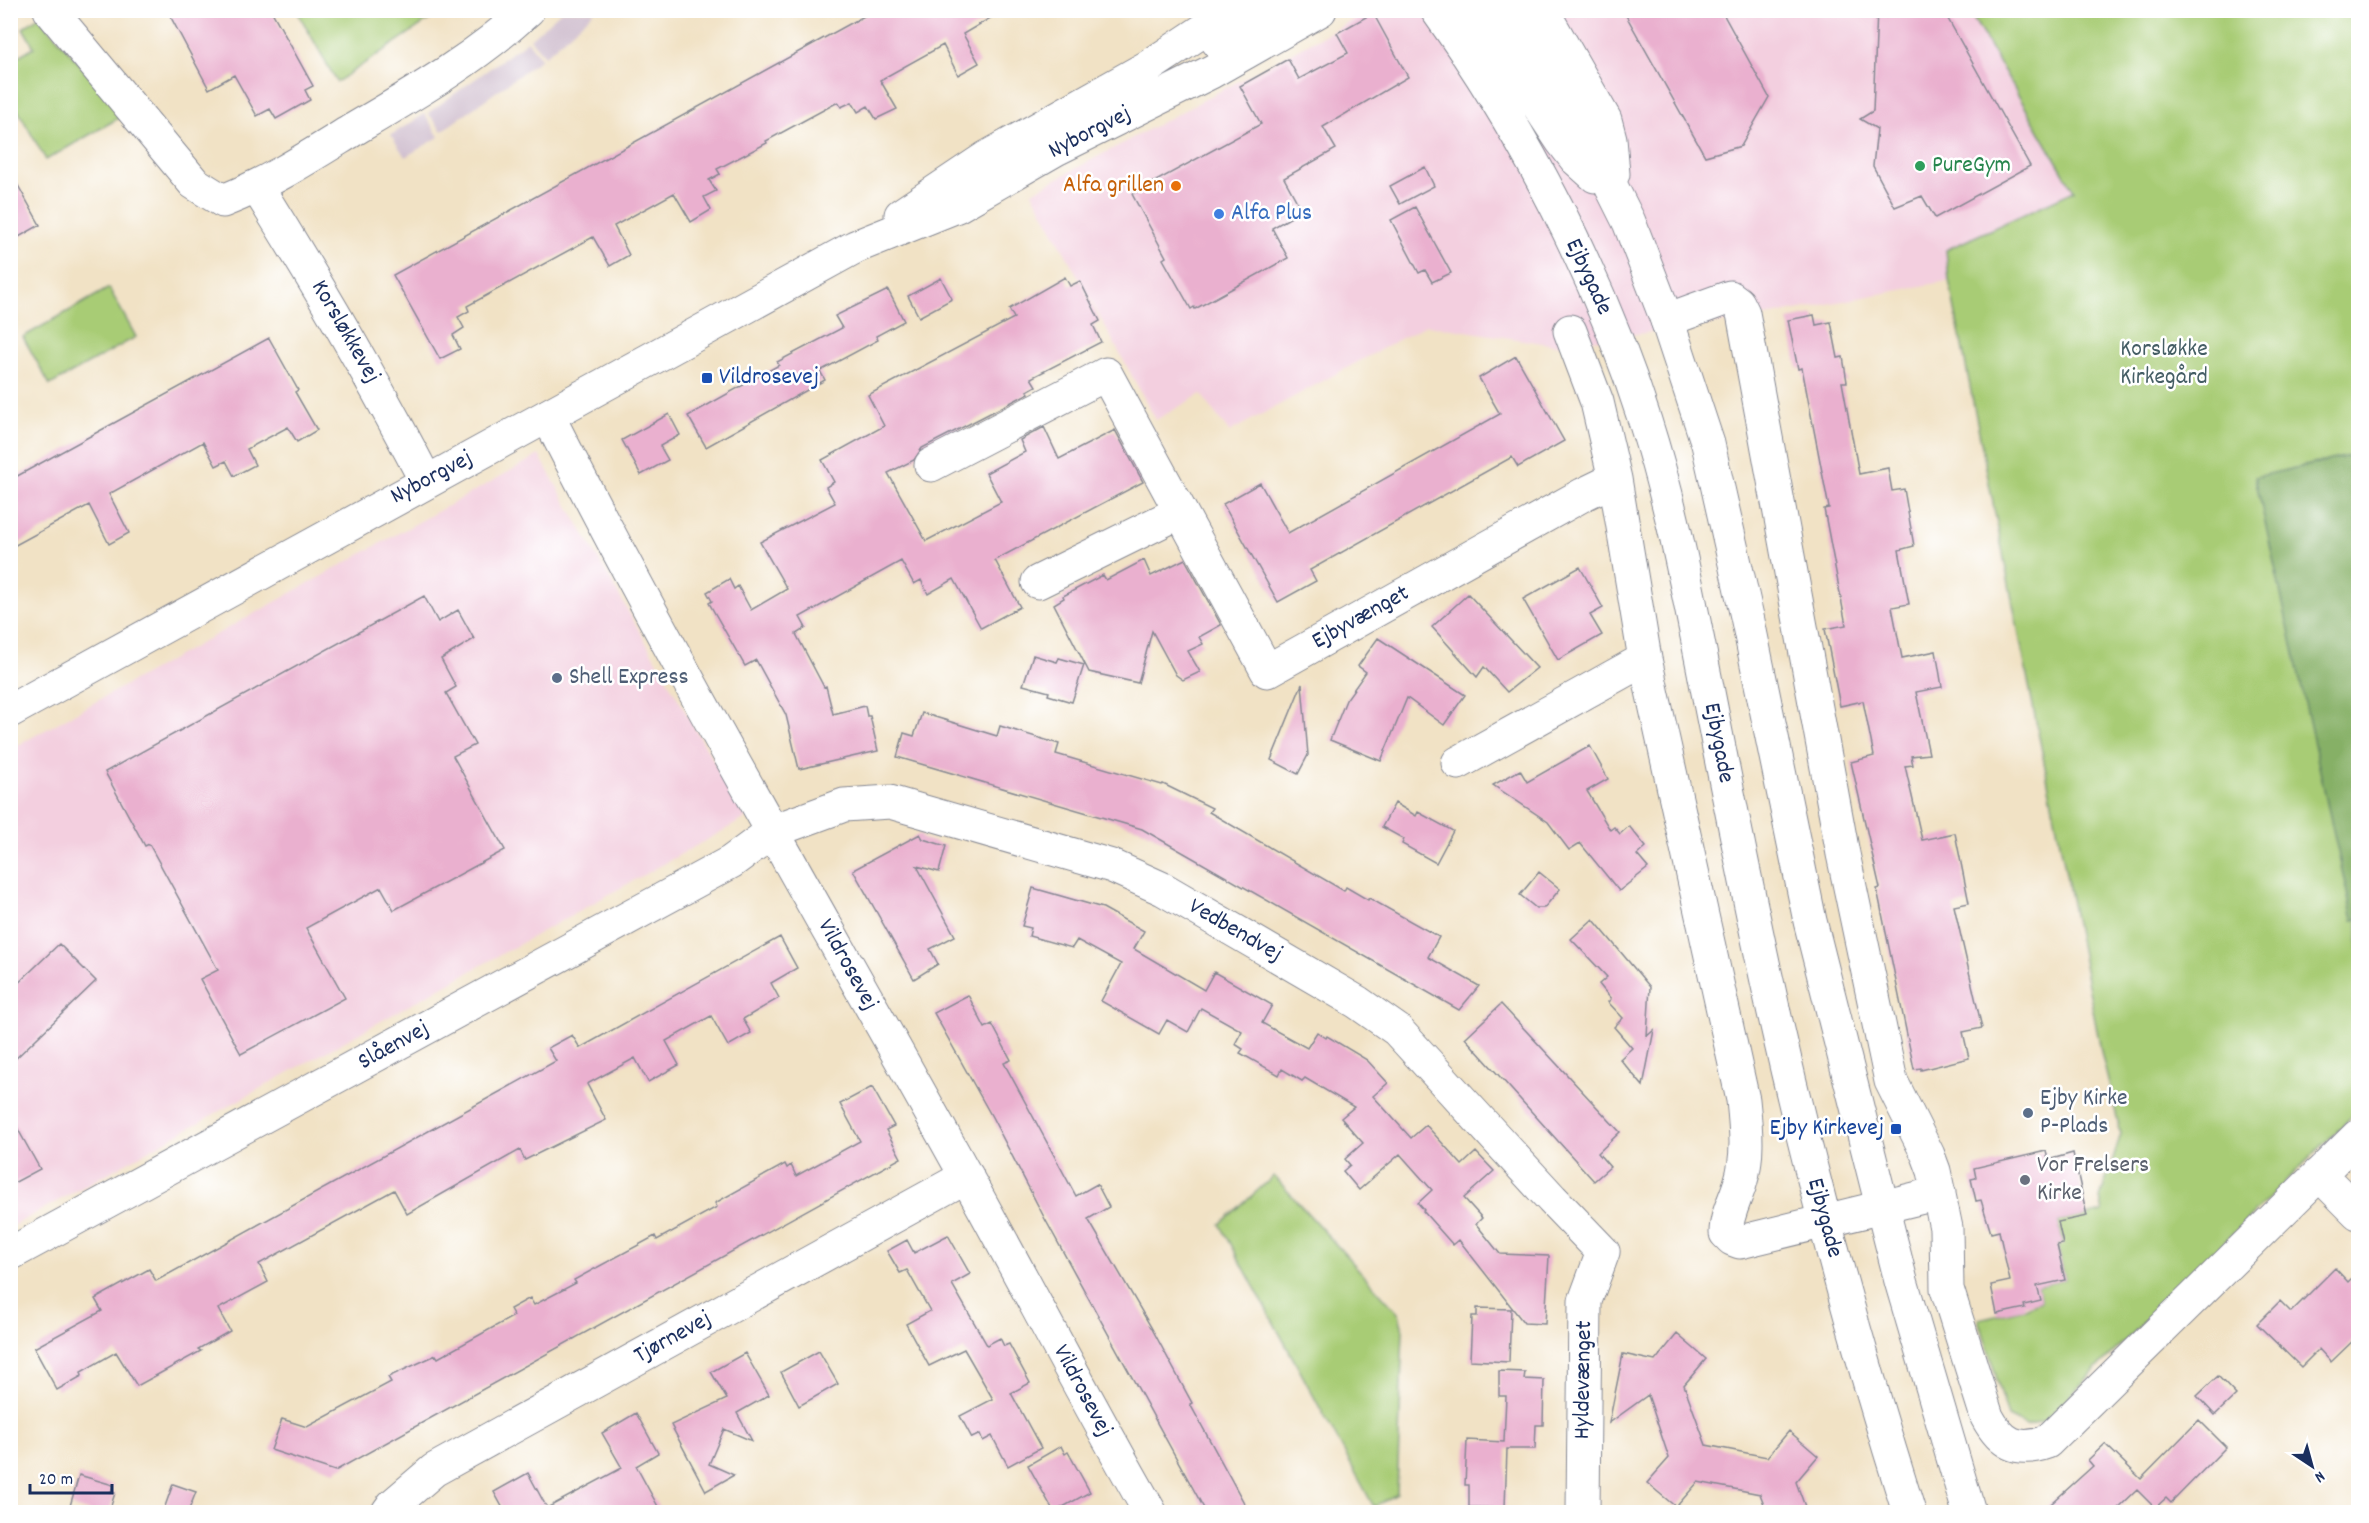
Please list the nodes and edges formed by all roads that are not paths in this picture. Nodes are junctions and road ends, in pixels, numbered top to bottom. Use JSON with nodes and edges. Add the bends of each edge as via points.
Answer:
{"nodes":[{"id":1,"x":50,"y":10,"type":"edge"},
{"id":2,"x":528,"y":10,"type":"edge"},
{"id":3,"x":1234,"y":10,"type":"edge"},
{"id":4,"x":1269,"y":10,"type":"edge"},
{"id":5,"x":1320,"y":10,"type":"edge"},
{"id":6,"x":1437,"y":10,"type":"edge"},
{"id":7,"x":1475,"y":10,"type":"edge"},
{"id":8,"x":1512,"y":10,"type":"edge"},
{"id":9,"x":1542,"y":10,"type":"edge"},
{"id":10,"x":1056,"y":149,"type":"junction"},
{"id":11,"x":257,"y":188,"type":"junction"},
{"id":12,"x":1615,"y":193,"type":"junction"},
{"id":13,"x":855,"y":248,"type":"junction"},
{"id":14,"x":1667,"y":320,"type":"junction"},
{"id":15,"x":1570,"y":331,"type":"dead end"},
{"id":16,"x":548,"y":416,"type":"junction"},
{"id":17,"x":931,"y":465,"type":"dead end"},
{"id":18,"x":1615,"y":479,"type":"junction"},
{"id":19,"x":426,"y":481,"type":"junction"},
{"id":20,"x":1180,"y":512,"type":"junction"},
{"id":21,"x":1038,"y":582,"type":"dead end"},
{"id":22,"x":1645,"y":659,"type":"junction"},
{"id":23,"x":10,"y":711,"type":"edge"},
{"id":24,"x":1458,"y":763,"type":"dead end"},
{"id":25,"x":773,"y":831,"type":"junction"},
{"id":26,"x":2358,"y":1136,"type":"edge"},
{"id":27,"x":2319,"y":1174,"type":"junction"},
{"id":28,"x":967,"y":1176,"type":"junction"},
{"id":29,"x":1939,"y":1193,"type":"junction"},
{"id":30,"x":1882,"y":1207,"type":"junction"},
{"id":31,"x":2358,"y":1213,"type":"edge"},
{"id":32,"x":1824,"y":1221,"type":"junction"},
{"id":33,"x":1604,"y":1252,"type":"joint"},
{"id":34,"x":10,"y":1254,"type":"edge"},
{"id":35,"x":388,"y":1512,"type":"edge"},
{"id":36,"x":1150,"y":1512,"type":"edge"},
{"id":37,"x":1583,"y":1512,"type":"edge"},
{"id":38,"x":1909,"y":1512,"type":"edge"},
{"id":39,"x":1969,"y":1512,"type":"edge"}],
"edges":[{"from":1,"to":11,"type":"street","via":[[194,183],[223,201]]},
{"from":2,"to":11,"type":"street","via":[[507,31],[424,88]]},
{"from":3,"to":13,"type":"street","name":"Nyborgvej","via":[[1148,67],[943,185]]},
{"from":4,"to":10,"type":"street"},
{"from":5,"to":10,"type":"street","name":"Nyborgvej","via":[[1211,72]]},
{"from":6,"to":32,"type":"street","name":"Ejbygade","via":[[1546,187],[1588,272],[1645,421],[1681,555],[1767,982]]},
{"from":7,"to":12,"type":"street","via":[[1562,141],[1576,159]]},
{"from":8,"to":12,"type":"street","via":[[1569,102]]},
{"from":9,"to":12,"type":"street","via":[[1605,120]]},
{"from":10,"to":13,"type":"street","name":"Nyborgvej","via":[[957,206]]},
{"from":11,"to":19,"type":"street","name":"Korsløkkevej","via":[[316,282]]},
{"from":12,"to":14,"type":"street"},
{"from":13,"to":16,"type":"street","name":"Nyborgvej"},
{"from":14,"to":29,"type":"street","via":[[1730,297],[1743,313],[1843,854],[1891,1081],[1928,1155]]},
{"from":14,"to":30,"type":"street","via":[[1708,444],[1810,921]]},
{"from":15,"to":18,"type":"street","name":"Ejbygade","via":[[1598,402]]},
{"from":16,"to":19,"type":"street","name":"Nyborgvej"},
{"from":16,"to":25,"type":"street","name":"Vildrosevej"},
{"from":17,"to":20,"type":"street","name":"Ejbyvænget","via":[[1106,374]]},
{"from":18,"to":20,"type":"street","name":"Ejbyvænget","via":[[1267,671]]},
{"from":18,"to":22,"type":"street","name":"Ejbygade"},
{"from":19,"to":23,"type":"street","name":"Nyborgvej"},
{"from":20,"to":21,"type":"street"},
{"from":22,"to":24,"type":"street"},
{"from":22,"to":32,"type":"street","name":"Ejbygade","via":[[1743,1100],[1745,1166],[1726,1233],[1740,1242]]},
{"from":25,"to":28,"type":"street","name":"Vildrosevej"},
{"from":25,"to":33,"type":"street","name":"Vedbendvej","via":[[844,804],[890,802],[1112,866],[1163,890],[1357,1002],[1397,1030]]},
{"from":25,"to":34,"type":"street","name":"Slåenvej","via":[[731,862]]},
{"from":26,"to":27,"type":"street"},
{"from":27,"to":29,"type":"street","via":[[2047,1442],[2019,1446],[2004,1440],[1987,1417],[1947,1289],[1946,1228]]},
{"from":27,"to":31,"type":"street"},
{"from":28,"to":35,"type":"street","name":"Tjørnevej","via":[[434,1470]]},
{"from":28,"to":36,"type":"street","name":"Vildrosevej"},
{"from":29,"to":30,"type":"street"},
{"from":30,"to":32,"type":"street"},
{"from":30,"to":39,"type":"street"},
{"from":32,"to":38,"type":"street","name":"Ejbygade"},
{"from":33,"to":37,"type":"street","name":"Hyldevænget","via":[[1585,1301]]}]}
